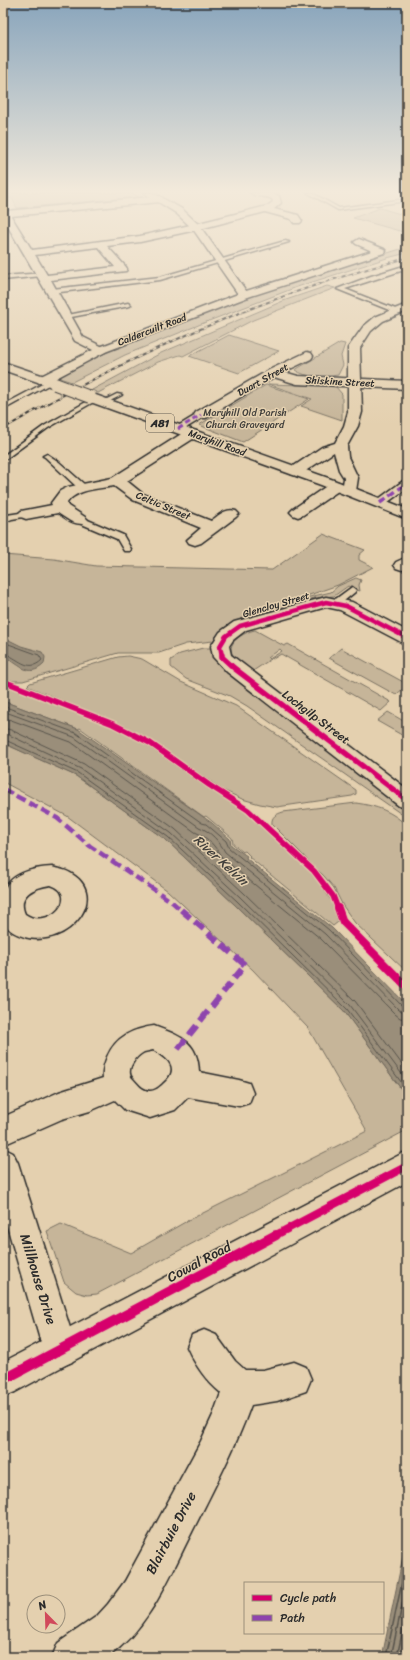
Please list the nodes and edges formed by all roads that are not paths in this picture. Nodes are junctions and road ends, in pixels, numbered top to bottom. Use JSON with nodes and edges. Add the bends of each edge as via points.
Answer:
{"nodes":[{"id":1,"x":40,"y":270,"type":"edge"},
{"id":2,"x":98,"y":270,"type":"edge"},
{"id":3,"x":188,"y":270,"type":"edge"},
{"id":4,"x":226,"y":270,"type":"edge"},
{"id":5,"x":320,"y":270,"type":"edge"},
{"id":6,"x":395,"y":270,"type":"edge"},
{"id":7,"x":43,"y":276,"type":"junction"},
{"id":8,"x":3,"y":278,"type":"edge"},
{"id":9,"x":52,"y":291,"type":"junction"},
{"id":10,"x":244,"y":295,"type":"junction"},
{"id":11,"x":128,"y":305,"type":"dead end"},
{"id":12,"x":401,"y":309,"type":"edge"},
{"id":13,"x":66,"y":316,"type":"junction"},
{"id":14,"x":101,"y":350,"type":"junction"},
{"id":15,"x":307,"y":356,"type":"dead end"},
{"id":16,"x":3,"y":366,"type":"edge"},
{"id":17,"x":273,"y":373,"type":"junction"},
{"id":18,"x":49,"y":382,"type":"junction"},
{"id":19,"x":356,"y":383,"type":"junction"},
{"id":20,"x":407,"y":385,"type":"edge"},
{"id":21,"x":119,"y":394,"type":"dead end"},
{"id":22,"x":96,"y":399,"type":"junction"},
{"id":23,"x":3,"y":408,"type":"edge"},
{"id":24,"x":201,"y":415,"type":"joint"},
{"id":25,"x":185,"y":432,"type":"junction"},
{"id":26,"x":341,"y":451,"type":"junction"},
{"id":27,"x":47,"y":456,"type":"dead end"},
{"id":28,"x":3,"y":459,"type":"edge"},
{"id":29,"x":296,"y":471,"type":"junction"},
{"id":30,"x":313,"y":477,"type":"junction"},
{"id":31,"x":117,"y":480,"type":"junction"},
{"id":32,"x":407,"y":483,"type":"edge"},
{"id":33,"x":82,"y":487,"type":"junction"},
{"id":34,"x":342,"y":488,"type":"junction"},
{"id":35,"x":380,"y":503,"type":"junction"},
{"id":36,"x":61,"y":508,"type":"junction"},
{"id":37,"x":298,"y":512,"type":"dead end"},
{"id":38,"x":26,"y":514,"type":"joint"},
{"id":39,"x":231,"y":514,"type":"dead end"},
{"id":40,"x":407,"y":514,"type":"edge"},
{"id":41,"x":80,"y":520,"type":"joint"},
{"id":42,"x":3,"y":521,"type":"edge"},
{"id":43,"x":212,"y":527,"type":"junction"},
{"id":44,"x":195,"y":540,"type":"dead end"},
{"id":45,"x":126,"y":549,"type":"dead end"},
{"id":46,"x":352,"y":590,"type":"dead end"},
{"id":47,"x":341,"y":604,"type":"junction"},
{"id":48,"x":407,"y":638,"type":"edge"},
{"id":49,"x":220,"y":646,"type":"joint"},
{"id":50,"x":407,"y":800,"type":"edge"},
{"id":51,"x":183,"y":1084,"type":"junction"},
{"id":52,"x":119,"y":1085,"type":"junction"},
{"id":53,"x":239,"y":1093,"type":"dead end"},
{"id":54,"x":3,"y":1131,"type":"edge"},
{"id":55,"x":3,"y":1163,"type":"edge"},
{"id":56,"x":395,"y":1172,"type":"edge"},
{"id":57,"x":204,"y":1347,"type":"dead end"},
{"id":58,"x":60,"y":1350,"type":"junction"},
{"id":59,"x":294,"y":1379,"type":"dead end"},
{"id":60,"x":3,"y":1380,"type":"edge"},
{"id":61,"x":240,"y":1386,"type":"junction"},
{"id":62,"x":72,"y":1657,"type":"edge"}],
"edges":[{"from":1,"to":7,"type":"street"},
{"from":2,"to":7,"type":"street"},
{"from":3,"to":9,"type":"lane","via":[[160,278]]},
{"from":4,"to":10,"type":"street"},
{"from":5,"to":10,"type":"street","name":"Caldercuilt Road"},
{"from":6,"to":12,"type":"lane","via":[[340,289]]},
{"from":7,"to":8,"type":"lane"},
{"from":7,"to":9,"type":"street"},
{"from":9,"to":13,"type":"street"},
{"from":10,"to":14,"type":"street","name":"Caldercuilt Road"},
{"from":11,"to":13,"type":"lane"},
{"from":12,"to":19,"type":"street","via":[[379,319],[367,329],[354,348]]},
{"from":13,"to":14,"type":"street","via":[[79,339]]},
{"from":14,"to":18,"type":"street","name":"Caldercuilt Road"},
{"from":15,"to":17,"type":"street","name":"Duart Street"},
{"from":16,"to":18,"type":"street","name":"Maryhill Road","number":"A81"},
{"from":17,"to":19,"type":"street","name":"Shiskine Street","via":[[297,380]]},
{"from":17,"to":24,"type":"street","name":"Duart Street"},
{"from":18,"to":22,"type":"street","name":"Maryhill Road","number":"A81","bridge":true},
{"from":18,"to":23,"type":"lane"},
{"from":19,"to":20,"type":"street","name":"Shiskine Street"},
{"from":19,"to":26,"type":"street","via":[[356,412]]},
{"from":21,"to":22,"type":"lane"},
{"from":22,"to":25,"type":"street","name":"Maryhill Road","number":"A81"},
{"from":22,"to":28,"type":"lane","via":[[42,430]]},
{"from":24,"to":25,"type":"street","name":"Duart Street"},
{"from":25,"to":29,"type":"street","name":"Maryhill Road","number":"A81"},
{"from":25,"to":31,"type":"street"},
{"from":26,"to":29,"type":"street","via":[[327,450]]},
{"from":26,"to":30,"type":"street"},
{"from":26,"to":34,"type":"street","via":[[351,478]]},
{"from":27,"to":33,"type":"lane"},
{"from":29,"to":30,"type":"street","name":"Maryhill Road","number":"A81"},
{"from":30,"to":34,"type":"street","name":"Maryhill Road","number":"A81"},
{"from":31,"to":33,"type":"street"},
{"from":31,"to":43,"type":"street","name":"Celtic Street","via":[[138,497]]},
{"from":32,"to":35,"type":"street"},
{"from":33,"to":36,"type":"street","via":[[65,494],[59,503]]},
{"from":34,"to":35,"type":"street","name":"Maryhill Road","number":"A81"},
{"from":34,"to":37,"type":"street"},
{"from":35,"to":40,"type":"street","name":"Maryhill Road","number":"A81"},
{"from":36,"to":38,"type":"street"},
{"from":36,"to":41,"type":"street"},
{"from":38,"to":42,"type":"lane"},
{"from":39,"to":43,"type":"street"},
{"from":41,"to":45,"type":"lane","via":[[120,537]]},
{"from":43,"to":44,"type":"street"},
{"from":46,"to":47,"type":"lane"},
{"from":47,"to":48,"type":"street"},
{"from":47,"to":49,"type":"street","name":"Glencloy Street","via":[[315,604],[240,626],[226,636]]},
{"from":49,"to":50,"type":"street","name":"Lochgilp Street","via":[[222,657],[234,668]]},
{"from":51,"to":52,"type":"street","via":[[174,1096],[159,1103],[142,1104],[128,1097]]},
{"from":51,"to":52,"type":"street","via":[[186,1071],[184,1059],[178,1049],[167,1041],[154,1038],[140,1040],[128,1047],[120,1058],[116,1071]]},
{"from":51,"to":53,"type":"street"},
{"from":52,"to":54,"type":"street","via":[[59,1106]]},
{"from":55,"to":58,"type":"street","name":"Millhouse Drive"},
{"from":56,"to":58,"type":"street","name":"Cowal Road"},
{"from":57,"to":61,"type":"street","via":[[226,1377]]},
{"from":58,"to":60,"type":"street","name":"Cowal Road"},
{"from":59,"to":61,"type":"street","via":[[263,1387]]},
{"from":61,"to":62,"type":"street","name":"Blairbuie Drive","via":[[227,1427],[134,1603],[104,1636]]}]}
